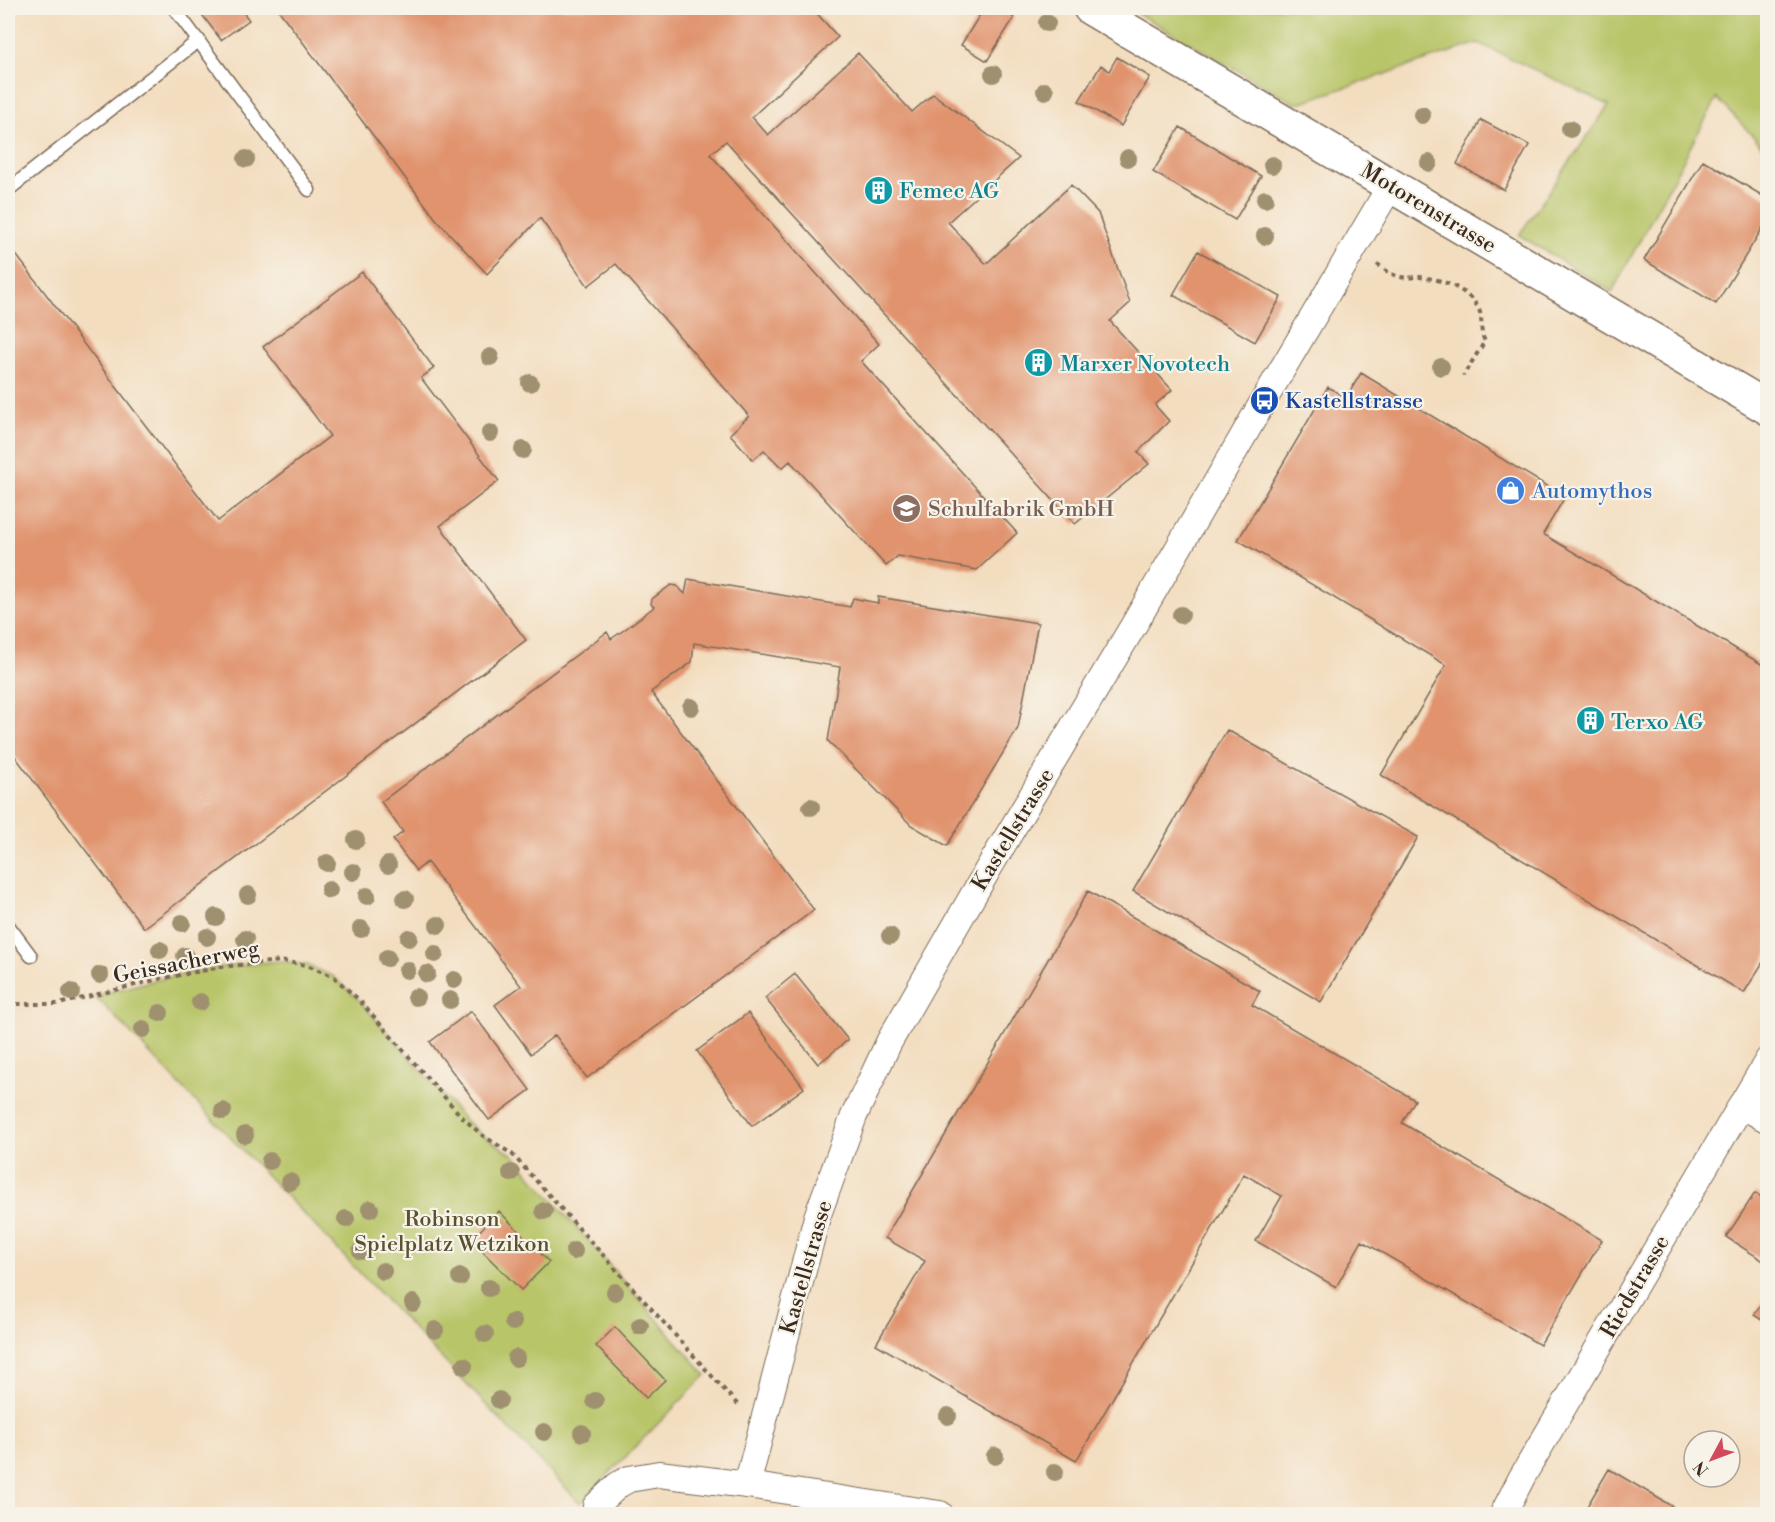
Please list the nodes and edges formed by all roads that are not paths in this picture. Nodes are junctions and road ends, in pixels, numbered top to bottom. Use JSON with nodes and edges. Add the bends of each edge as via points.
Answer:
{"nodes":[{"id":1,"x":174,"y":8,"type":"edge"},
{"id":2,"x":1090,"y":8,"type":"edge"},
{"id":3,"x":199,"y":40,"type":"junction"},
{"id":4,"x":1391,"y":185,"type":"junction"},
{"id":5,"x":8,"y":190,"type":"edge"},
{"id":6,"x":309,"y":190,"type":"dead end"},
{"id":7,"x":1767,"y":408,"type":"edge"},
{"id":8,"x":8,"y":925,"type":"edge"},
{"id":9,"x":31,"y":956,"type":"dead end"},
{"id":10,"x":1767,"y":1060,"type":"edge"},
{"id":11,"x":1741,"y":1105,"type":"junction"},
{"id":12,"x":1767,"y":1120,"type":"edge"},
{"id":13,"x":747,"y":1485,"type":"junction"},
{"id":14,"x":596,"y":1506,"type":"dead end"},
{"id":15,"x":940,"y":1515,"type":"edge"},
{"id":16,"x":1503,"y":1515,"type":"edge"}],
"edges":[{"from":1,"to":3,"type":"lane"},
{"from":2,"to":4,"type":"street","name":"Motorenstrasse"},
{"from":3,"to":5,"type":"lane"},
{"from":3,"to":6,"type":"lane"},
{"from":4,"to":7,"type":"street","name":"Motorenstrasse"},
{"from":4,"to":13,"type":"street","name":"Kastellstrasse","via":[[884,1053],[854,1116],[817,1217]]},
{"from":8,"to":9,"type":"lane"},
{"from":10,"to":11,"type":"street","name":"Riedstrasse"},
{"from":11,"to":12,"type":"street"},
{"from":11,"to":16,"type":"street","name":"Riedstrasse"},
{"from":13,"to":14,"type":"street","via":[[658,1474],[641,1476],[618,1485]]},
{"from":13,"to":15,"type":"street"}]}
